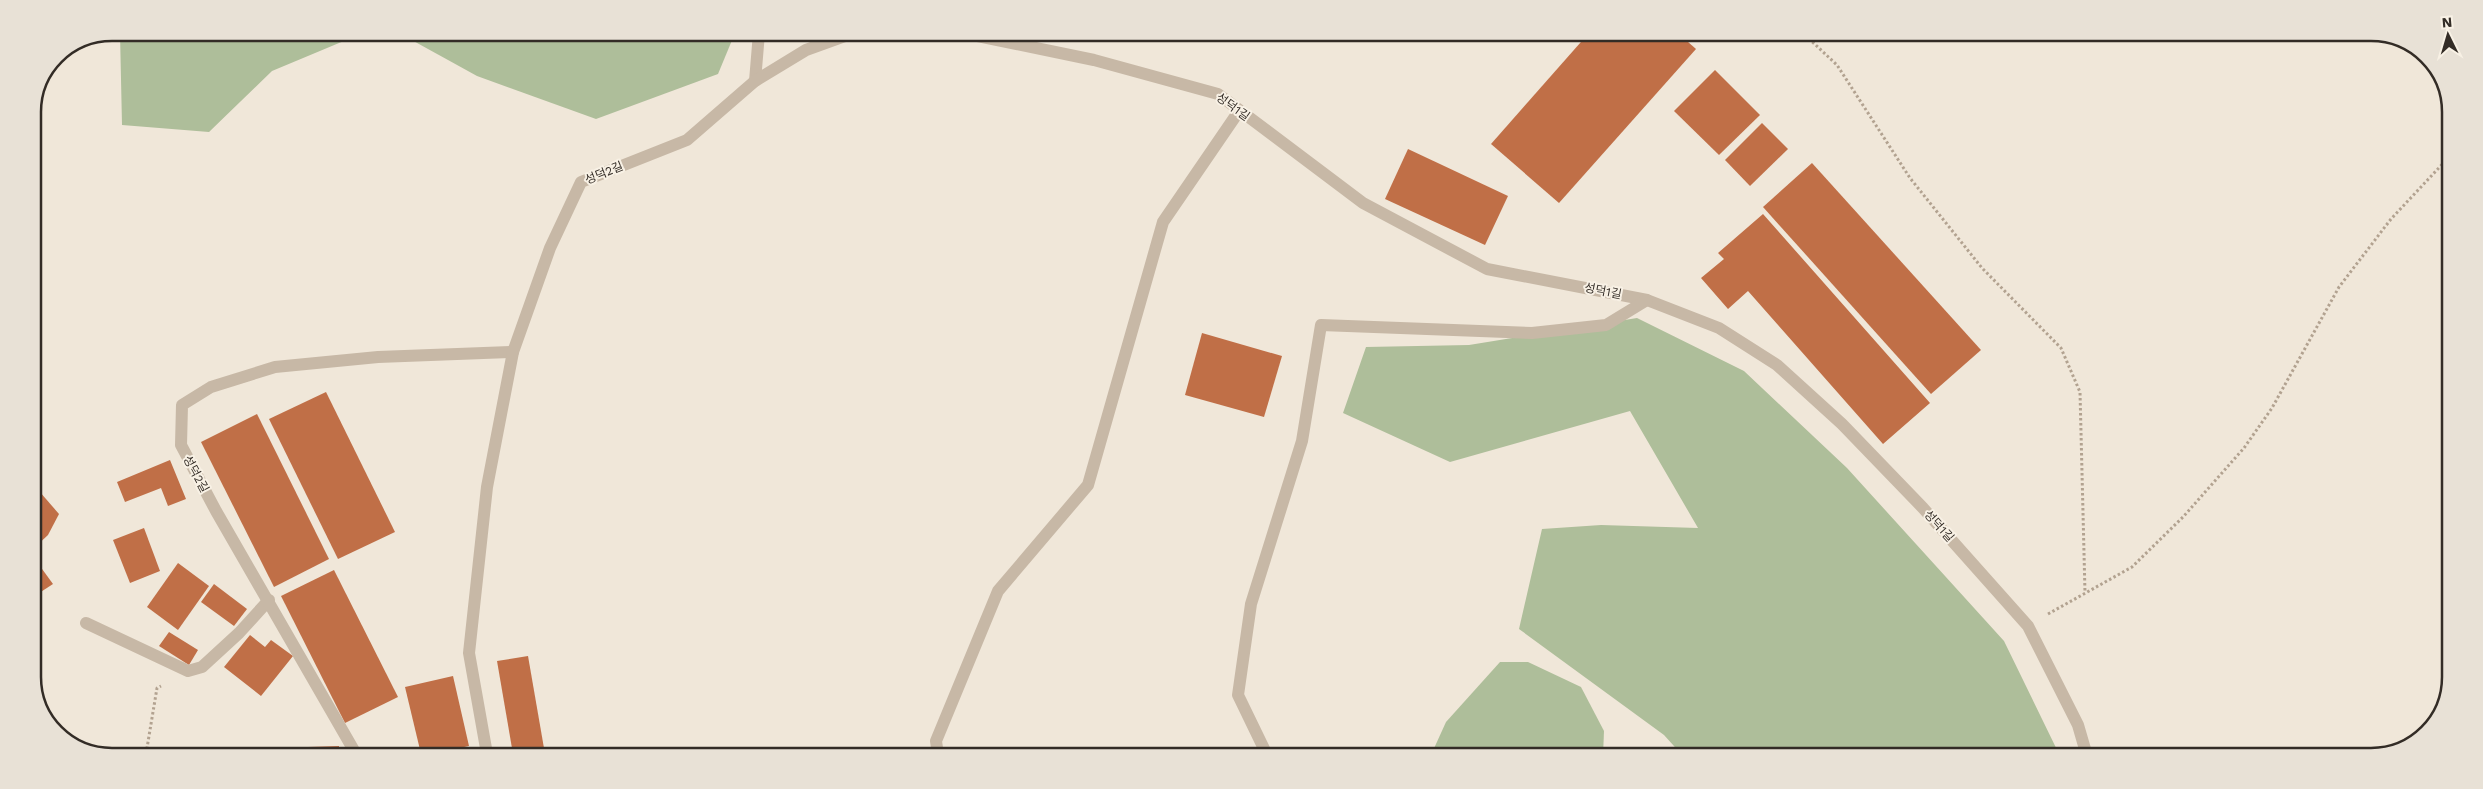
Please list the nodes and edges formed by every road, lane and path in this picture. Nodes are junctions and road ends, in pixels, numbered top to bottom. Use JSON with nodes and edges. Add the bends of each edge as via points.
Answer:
{"nodes":[{"id":1,"x":758,"y":41,"type":"edge"},
{"id":2,"x":831,"y":41,"type":"edge"},
{"id":3,"x":1002,"y":41,"type":"edge"},
{"id":4,"x":1811,"y":41,"type":"edge"},
{"id":5,"x":755,"y":81,"type":"junction"},
{"id":6,"x":1240,"y":111,"type":"junction"},
{"id":7,"x":2442,"y":165,"type":"edge"},
{"id":8,"x":1647,"y":300,"type":"junction"},
{"id":9,"x":513,"y":352,"type":"junction"},
{"id":10,"x":2085,"y":593,"type":"junction"},
{"id":11,"x":269,"y":600,"type":"junction"},
{"id":12,"x":86,"y":623,"type":"dead end"},
{"id":13,"x":2028,"y":626,"type":"junction"},
{"id":14,"x":188,"y":671,"type":"junction"},
{"id":15,"x":147,"y":748,"type":"edge"},
{"id":16,"x":353,"y":748,"type":"edge"},
{"id":17,"x":486,"y":748,"type":"edge"},
{"id":18,"x":937,"y":748,"type":"edge"},
{"id":19,"x":1264,"y":748,"type":"edge"},
{"id":20,"x":2085,"y":748,"type":"edge"}],
"edges":[{"from":1,"to":5,"type":"street"},
{"from":2,"to":5,"type":"street","name":"성덕2길","via":[[806,50]]},
{"from":3,"to":6,"type":"street","name":"성덕1길","via":[[1094,60],[1218,94]]},
{"from":4,"to":10,"type":"path","via":[[1837,65],[1910,178],[1976,260],[2061,348],[2080,392]]},
{"from":5,"to":9,"type":"street","name":"성덕2길","via":[[687,140],[581,182],[550,248]]},
{"from":6,"to":8,"type":"street","name":"성덕1길","via":[[1363,203],[1487,269]]},
{"from":6,"to":18,"type":"street","via":[[1163,222],[1088,485],[998,591],[936,741]]},
{"from":7,"to":10,"type":"path","via":[[2391,219],[2339,286],[2272,408],[2244,448],[2132,567]]},
{"from":8,"to":13,"type":"street","name":"성덕1길","via":[[1719,328],[1778,365],[1842,424],[1924,508]]},
{"from":8,"to":19,"type":"street","via":[[1606,325],[1532,333],[1321,325],[1302,441],[1251,604],[1238,695]]},
{"from":9,"to":11,"type":"street","name":"성덕2길","via":[[378,357],[275,367],[211,387],[182,405],[181,444]]},
{"from":9,"to":17,"type":"street","name":"성덕2길","via":[[487,487],[469,653]]},
{"from":10,"to":13,"type":"path"},
{"from":11,"to":14,"type":"street","via":[[202,667]]},
{"from":11,"to":16,"type":"street","name":"성덕2길"},
{"from":12,"to":14,"type":"street"},
{"from":13,"to":20,"type":"street","name":"성덕1길","via":[[2078,725]]},
{"from":14,"to":15,"type":"path","via":[[157,688]]}]}
